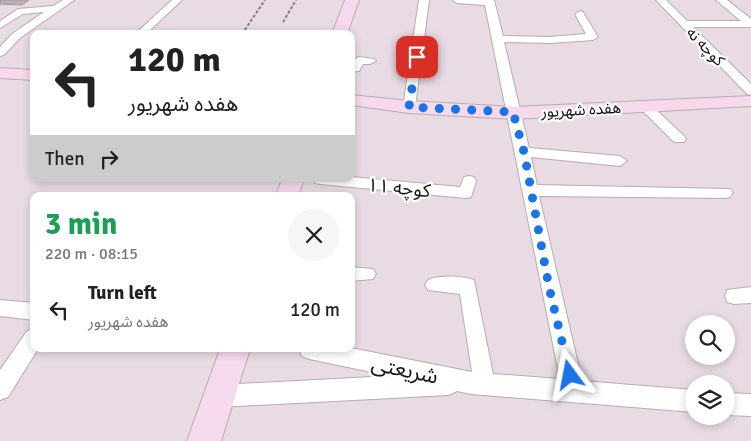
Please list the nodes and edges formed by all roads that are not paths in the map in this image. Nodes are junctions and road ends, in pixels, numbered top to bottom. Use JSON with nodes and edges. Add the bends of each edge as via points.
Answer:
{"nodes":[{"id":1,"x":69,"y":0,"type":"edge"},
{"id":2,"x":177,"y":0,"type":"edge"},
{"id":3,"x":352,"y":0,"type":"edge"},
{"id":4,"x":424,"y":0,"type":"edge"},
{"id":5,"x":457,"y":0,"type":"edge"},
{"id":6,"x":661,"y":0,"type":"edge"},
{"id":7,"x":721,"y":0,"type":"edge"},
{"id":8,"x":489,"y":1,"type":"edge"},
{"id":9,"x":56,"y":9,"type":"junction"},
{"id":10,"x":580,"y":14,"type":"dead end"},
{"id":11,"x":684,"y":24,"type":"junction"},
{"id":12,"x":751,"y":24,"type":"edge"},
{"id":13,"x":0,"y":25,"type":"edge"},
{"id":14,"x":144,"y":30,"type":"edge"},
{"id":15,"x":341,"y":30,"type":"edge"},
{"id":16,"x":497,"y":39,"type":"junction"},
{"id":17,"x":0,"y":54,"type":"edge"},
{"id":18,"x":370,"y":61,"type":"dead end"},
{"id":19,"x":355,"y":69,"type":"edge"},
{"id":20,"x":0,"y":73,"type":"edge"},
{"id":21,"x":30,"y":75,"type":"edge"},
{"id":22,"x":751,"y":92,"type":"edge"},
{"id":23,"x":355,"y":100,"type":"edge"},
{"id":24,"x":751,"y":101,"type":"edge"},
{"id":25,"x":646,"y":106,"type":"junction"},
{"id":26,"x":409,"y":107,"type":"junction"},
{"id":27,"x":513,"y":112,"type":"junction"},
{"id":28,"x":679,"y":139,"type":"dead end"},
{"id":29,"x":524,"y":152,"type":"junction"},
{"id":30,"x":620,"y":161,"type":"dead end"},
{"id":31,"x":469,"y":181,"type":"dead end"},
{"id":32,"x":351,"y":182,"type":"edge"},
{"id":33,"x":531,"y":190,"type":"junction"},
{"id":34,"x":725,"y":193,"type":"dead end"},
{"id":35,"x":434,"y":285,"type":"dead end"},
{"id":36,"x":0,"y":308,"type":"edge"},
{"id":37,"x":30,"y":312,"type":"edge"},
{"id":38,"x":30,"y":344,"type":"edge"},
{"id":39,"x":234,"y":352,"type":"edge"},
{"id":40,"x":324,"y":352,"type":"edge"},
{"id":41,"x":477,"y":383,"type":"junction"},
{"id":42,"x":0,"y":389,"type":"edge"},
{"id":43,"x":574,"y":392,"type":"junction"},
{"id":44,"x":219,"y":396,"type":"junction"},
{"id":45,"x":685,"y":400,"type":"edge"},
{"id":46,"x":735,"y":404,"type":"edge"},
{"id":47,"x":751,"y":405,"type":"edge"},
{"id":48,"x":204,"y":441,"type":"edge"}],
"edges":[{"from":1,"to":9,"type":"street"},
{"from":2,"to":14,"type":"street"},
{"from":3,"to":15,"type":"main road"},
{"from":4,"to":26,"type":"street"},
{"from":5,"to":8,"type":"street"},
{"from":6,"to":11,"type":"street","name":"کوچه نه"},
{"from":7,"to":12,"type":"street"},
{"from":8,"to":16,"type":"street"},
{"from":9,"to":13,"type":"street","via":[[20,11]]},
{"from":9,"to":17,"type":"street","via":[[16,36]]},
{"from":10,"to":16,"type":"street","via":[[593,37]]},
{"from":11,"to":12,"type":"street"},
{"from":11,"to":22,"type":"street","name":"کوچه نه"},
{"from":16,"to":27,"type":"street"},
{"from":18,"to":19,"type":"street","via":[[359,60]]},
{"from":20,"to":21,"type":"main road"},
{"from":23,"to":26,"type":"main road","name":"هفده شهریور"},
{"from":24,"to":25,"type":"main road","name":"هفده شهریور"},
{"from":25,"to":27,"type":"main road","name":"هفده شهریور"},
{"from":25,"to":28,"type":"street"},
{"from":26,"to":27,"type":"main road","name":"هفده شهریور"},
{"from":27,"to":29,"type":"street"},
{"from":29,"to":30,"type":"street"},
{"from":29,"to":33,"type":"street"},
{"from":31,"to":32,"type":"street","name":"کوچه ۱۱","via":[[466,193]]},
{"from":33,"to":34,"type":"street"},
{"from":33,"to":43,"type":"street","via":[[549,287]]},
{"from":35,"to":41,"type":"street","via":[[468,286]]},
{"from":36,"to":37,"type":"street"},
{"from":38,"to":42,"type":"street"},
{"from":39,"to":44,"type":"main road"},
{"from":40,"to":41,"type":"street","name":"شریعتی"},
{"from":41,"to":43,"type":"street"},
{"from":41,"to":44,"type":"street"},
{"from":43,"to":45,"type":"street"},
{"from":44,"to":48,"type":"main road"},
{"from":46,"to":47,"type":"street"}]}
